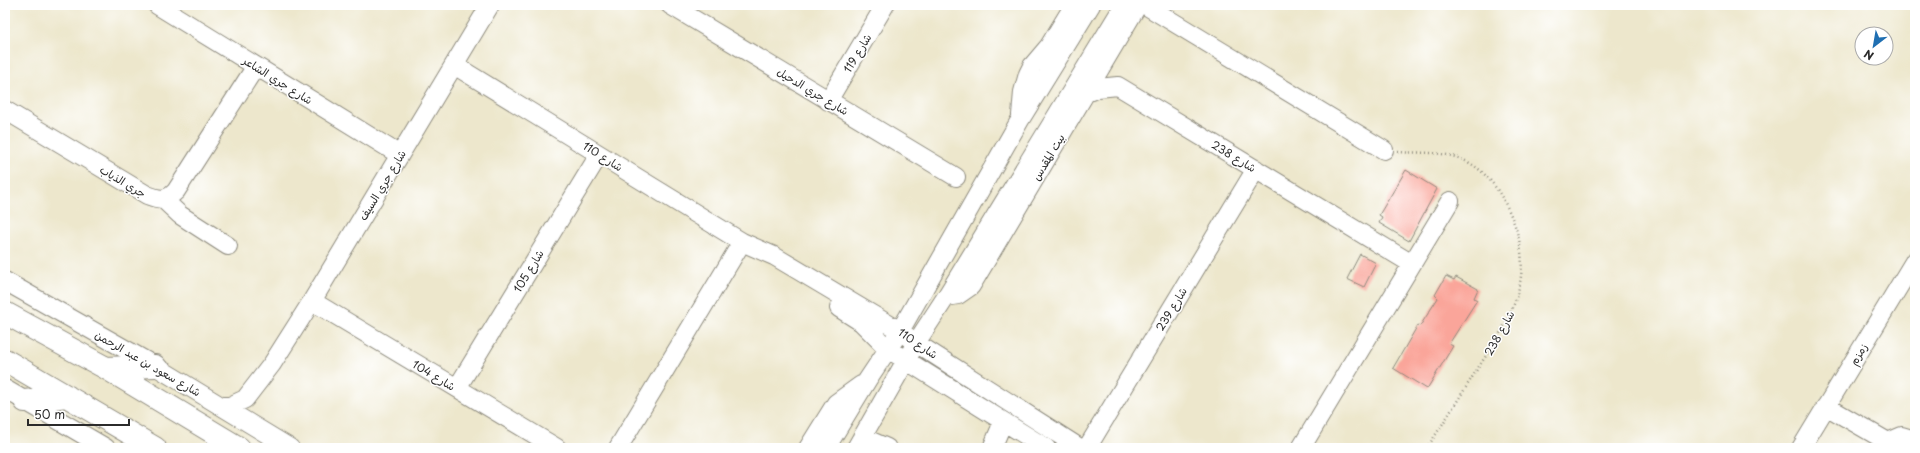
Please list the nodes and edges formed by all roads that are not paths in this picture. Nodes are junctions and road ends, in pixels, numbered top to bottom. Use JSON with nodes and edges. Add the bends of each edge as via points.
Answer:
{"nodes":[{"id":1,"x":156,"y":5,"type":"edge"},
{"id":2,"x":490,"y":5,"type":"edge"},
{"id":3,"x":670,"y":5,"type":"edge"},
{"id":4,"x":885,"y":5,"type":"edge"},
{"id":5,"x":1074,"y":5,"type":"edge"},
{"id":6,"x":1091,"y":5,"type":"edge"},
{"id":7,"x":1124,"y":5,"type":"edge"},
{"id":8,"x":1138,"y":5,"type":"edge"},
{"id":9,"x":1145,"y":5,"type":"edge"},
{"id":10,"x":1111,"y":52,"type":"junction"},
{"id":11,"x":454,"y":65,"type":"junction"},
{"id":12,"x":256,"y":66,"type":"junction"},
{"id":13,"x":1118,"y":86,"type":"junction"},
{"id":14,"x":1086,"y":93,"type":"junction"},
{"id":15,"x":828,"y":101,"type":"junction"},
{"id":16,"x":5,"y":110,"type":"edge"},
{"id":17,"x":1020,"y":120,"type":"junction"},
{"id":18,"x":1384,"y":150,"type":"road end"},
{"id":19,"x":599,"y":154,"type":"junction"},
{"id":20,"x":400,"y":155,"type":"junction"},
{"id":21,"x":1256,"y":170,"type":"junction"},
{"id":22,"x":956,"y":177,"type":"dead end"},
{"id":23,"x":164,"y":200,"type":"junction"},
{"id":24,"x":1450,"y":201,"type":"dead end"},
{"id":25,"x":747,"y":244,"type":"junction"},
{"id":26,"x":228,"y":246,"type":"dead end"},
{"id":27,"x":1915,"y":260,"type":"edge"},
{"id":28,"x":1412,"y":264,"type":"junction"},
{"id":29,"x":5,"y":281,"type":"edge"},
{"id":30,"x":946,"y":297,"type":"junction"},
{"id":31,"x":312,"y":301,"type":"junction"},
{"id":32,"x":5,"y":312,"type":"edge"},
{"id":33,"x":900,"y":331,"type":"junction"},
{"id":34,"x":916,"y":343,"type":"junction"},
{"id":35,"x":888,"y":349,"type":"junction"},
{"id":36,"x":5,"y":360,"type":"edge"},
{"id":37,"x":907,"y":361,"type":"junction"},
{"id":38,"x":272,"y":364,"type":"junction"},
{"id":39,"x":155,"y":366,"type":"junction"},
{"id":40,"x":106,"y":368,"type":"junction"},
{"id":41,"x":868,"y":379,"type":"junction"},
{"id":42,"x":457,"y":388,"type":"junction"},
{"id":43,"x":5,"y":389,"type":"edge"},
{"id":44,"x":67,"y":396,"type":"junction"},
{"id":45,"x":25,"y":401,"type":"junction"},
{"id":46,"x":222,"y":406,"type":"junction"},
{"id":47,"x":1826,"y":406,"type":"junction"},
{"id":48,"x":1003,"y":422,"type":"junction"},
{"id":49,"x":256,"y":427,"type":"junction"},
{"id":50,"x":1915,"y":440,"type":"edge"},
{"id":51,"x":859,"y":442,"type":"edge"},
{"id":52,"x":1886,"y":445,"type":"edge"},
{"id":53,"x":106,"y":448,"type":"edge"},
{"id":54,"x":155,"y":448,"type":"edge"},
{"id":55,"x":239,"y":448,"type":"edge"},
{"id":56,"x":290,"y":448,"type":"edge"},
{"id":57,"x":557,"y":448,"type":"edge"},
{"id":58,"x":618,"y":448,"type":"edge"},
{"id":59,"x":808,"y":448,"type":"edge"},
{"id":60,"x":826,"y":448,"type":"edge"},
{"id":61,"x":887,"y":448,"type":"edge"},
{"id":62,"x":992,"y":448,"type":"edge"},
{"id":63,"x":1046,"y":448,"type":"edge"},
{"id":64,"x":1080,"y":448,"type":"edge"},
{"id":65,"x":1087,"y":448,"type":"edge"},
{"id":66,"x":1301,"y":448,"type":"edge"},
{"id":67,"x":1801,"y":448,"type":"edge"}],
"edges":[{"from":1,"to":12,"type":"street","name":"شارع جري الشاعر"},
{"from":2,"to":11,"type":"street","name":"شارع جري السيف"},
{"from":3,"to":15,"type":"street","name":"شارع جري الدحيل"},
{"from":4,"to":15,"type":"street","name":"شارع 119"},
{"from":5,"to":17,"type":"street","via":[[1028,74],[1024,83]]},
{"from":6,"to":17,"type":"street"},
{"from":7,"to":30,"type":"street","name":"بيت المقدس"},
{"from":8,"to":10,"type":"street","name":"بيت المقدس"},
{"from":9,"to":18,"type":"street"},
{"from":10,"to":13,"type":"street"},
{"from":10,"to":14,"type":"street","name":"بيت المقدس"},
{"from":11,"to":19,"type":"street","name":"شارع 110"},
{"from":11,"to":20,"type":"street","name":"شارع جري السيف"},
{"from":12,"to":20,"type":"street","name":"شارع جري الشاعر"},
{"from":12,"to":23,"type":"street","via":[[176,191]]},
{"from":13,"to":14,"type":"street","via":[[1098,88]]},
{"from":13,"to":21,"type":"street","name":"شارع 238"},
{"from":14,"to":30,"type":"street","name":"بيت المقدس","via":[[971,286],[958,295]]},
{"from":15,"to":22,"type":"street","name":"شارع جري الدحيل"},
{"from":16,"to":23,"type":"street","name":"جري الذياب","via":[[147,195]]},
{"from":17,"to":33,"type":"street"},
{"from":19,"to":25,"type":"street","name":"شارع 110"},
{"from":19,"to":42,"type":"street","name":"شارع 105"},
{"from":20,"to":31,"type":"street","name":"شارع جري السيف"},
{"from":21,"to":28,"type":"street","name":"شارع 238"},
{"from":21,"to":65,"type":"street","name":"شارع 239"},
{"from":23,"to":26,"type":"street","via":[[180,216]]},
{"from":24,"to":28,"type":"street"},
{"from":25,"to":33,"type":"street","name":"شارع 110","via":[[774,256]]},
{"from":25,"to":35,"type":"street","name":"شارع 110","via":[[770,263],[861,322]]},
{"from":25,"to":58,"type":"street"},
{"from":27,"to":47,"type":"street","name":"زمزم"},
{"from":28,"to":66,"type":"street"},
{"from":29,"to":39,"type":"street","name":"شارع سعود بن عبد الرحمن"},
{"from":30,"to":34,"type":"street","name":"بيت المقدس"},
{"from":31,"to":38,"type":"street","name":"شارع جري السيف"},
{"from":31,"to":42,"type":"street","name":"شارع 104"},
{"from":32,"to":40,"type":"main road"},
{"from":33,"to":34,"type":"street","name":"شارع 110"},
{"from":33,"to":35,"type":"street"},
{"from":34,"to":37,"type":"street","name":"بيت المقدس"},
{"from":34,"to":64,"type":"street","name":"شارع 110"},
{"from":35,"to":37,"type":"street","name":"شارع 110"},
{"from":35,"to":41,"type":"street"},
{"from":36,"to":44,"type":"main road"},
{"from":37,"to":48,"type":"street","name":"شارع 110"},
{"from":37,"to":51,"type":"street","name":"بيت المقدس"},
{"from":38,"to":46,"type":"street","name":"شارع جري السيف","via":[[245,399],[230,406]]},
{"from":38,"to":49,"type":"street","name":"شارع جري السيف","via":[[254,403],[253,419]]},
{"from":39,"to":40,"type":"main road"},
{"from":39,"to":46,"type":"street","name":"شارع سعود بن عبد الرحمن"},
{"from":40,"to":55,"type":"main road"},
{"from":41,"to":59,"type":"street","via":[[836,403]]},
{"from":41,"to":60,"type":"street"},
{"from":42,"to":57,"type":"street","name":"شارع 104"},
{"from":43,"to":45,"type":"street"},
{"from":44,"to":45,"type":"main road"},
{"from":44,"to":54,"type":"main road"},
{"from":45,"to":53,"type":"street"},
{"from":46,"to":49,"type":"street","name":"شارع سعود بن عبد الرحمن"},
{"from":47,"to":52,"type":"street"},
{"from":47,"to":67,"type":"street","name":"زمزم"},
{"from":48,"to":62,"type":"street"},
{"from":48,"to":63,"type":"street","name":"شارع 110"},
{"from":49,"to":56,"type":"street","name":"شارع سعود بن عبد الرحمن"},
{"from":50,"to":52,"type":"street","via":[[1902,436]]},
{"from":51,"to":61,"type":"street"}]}
